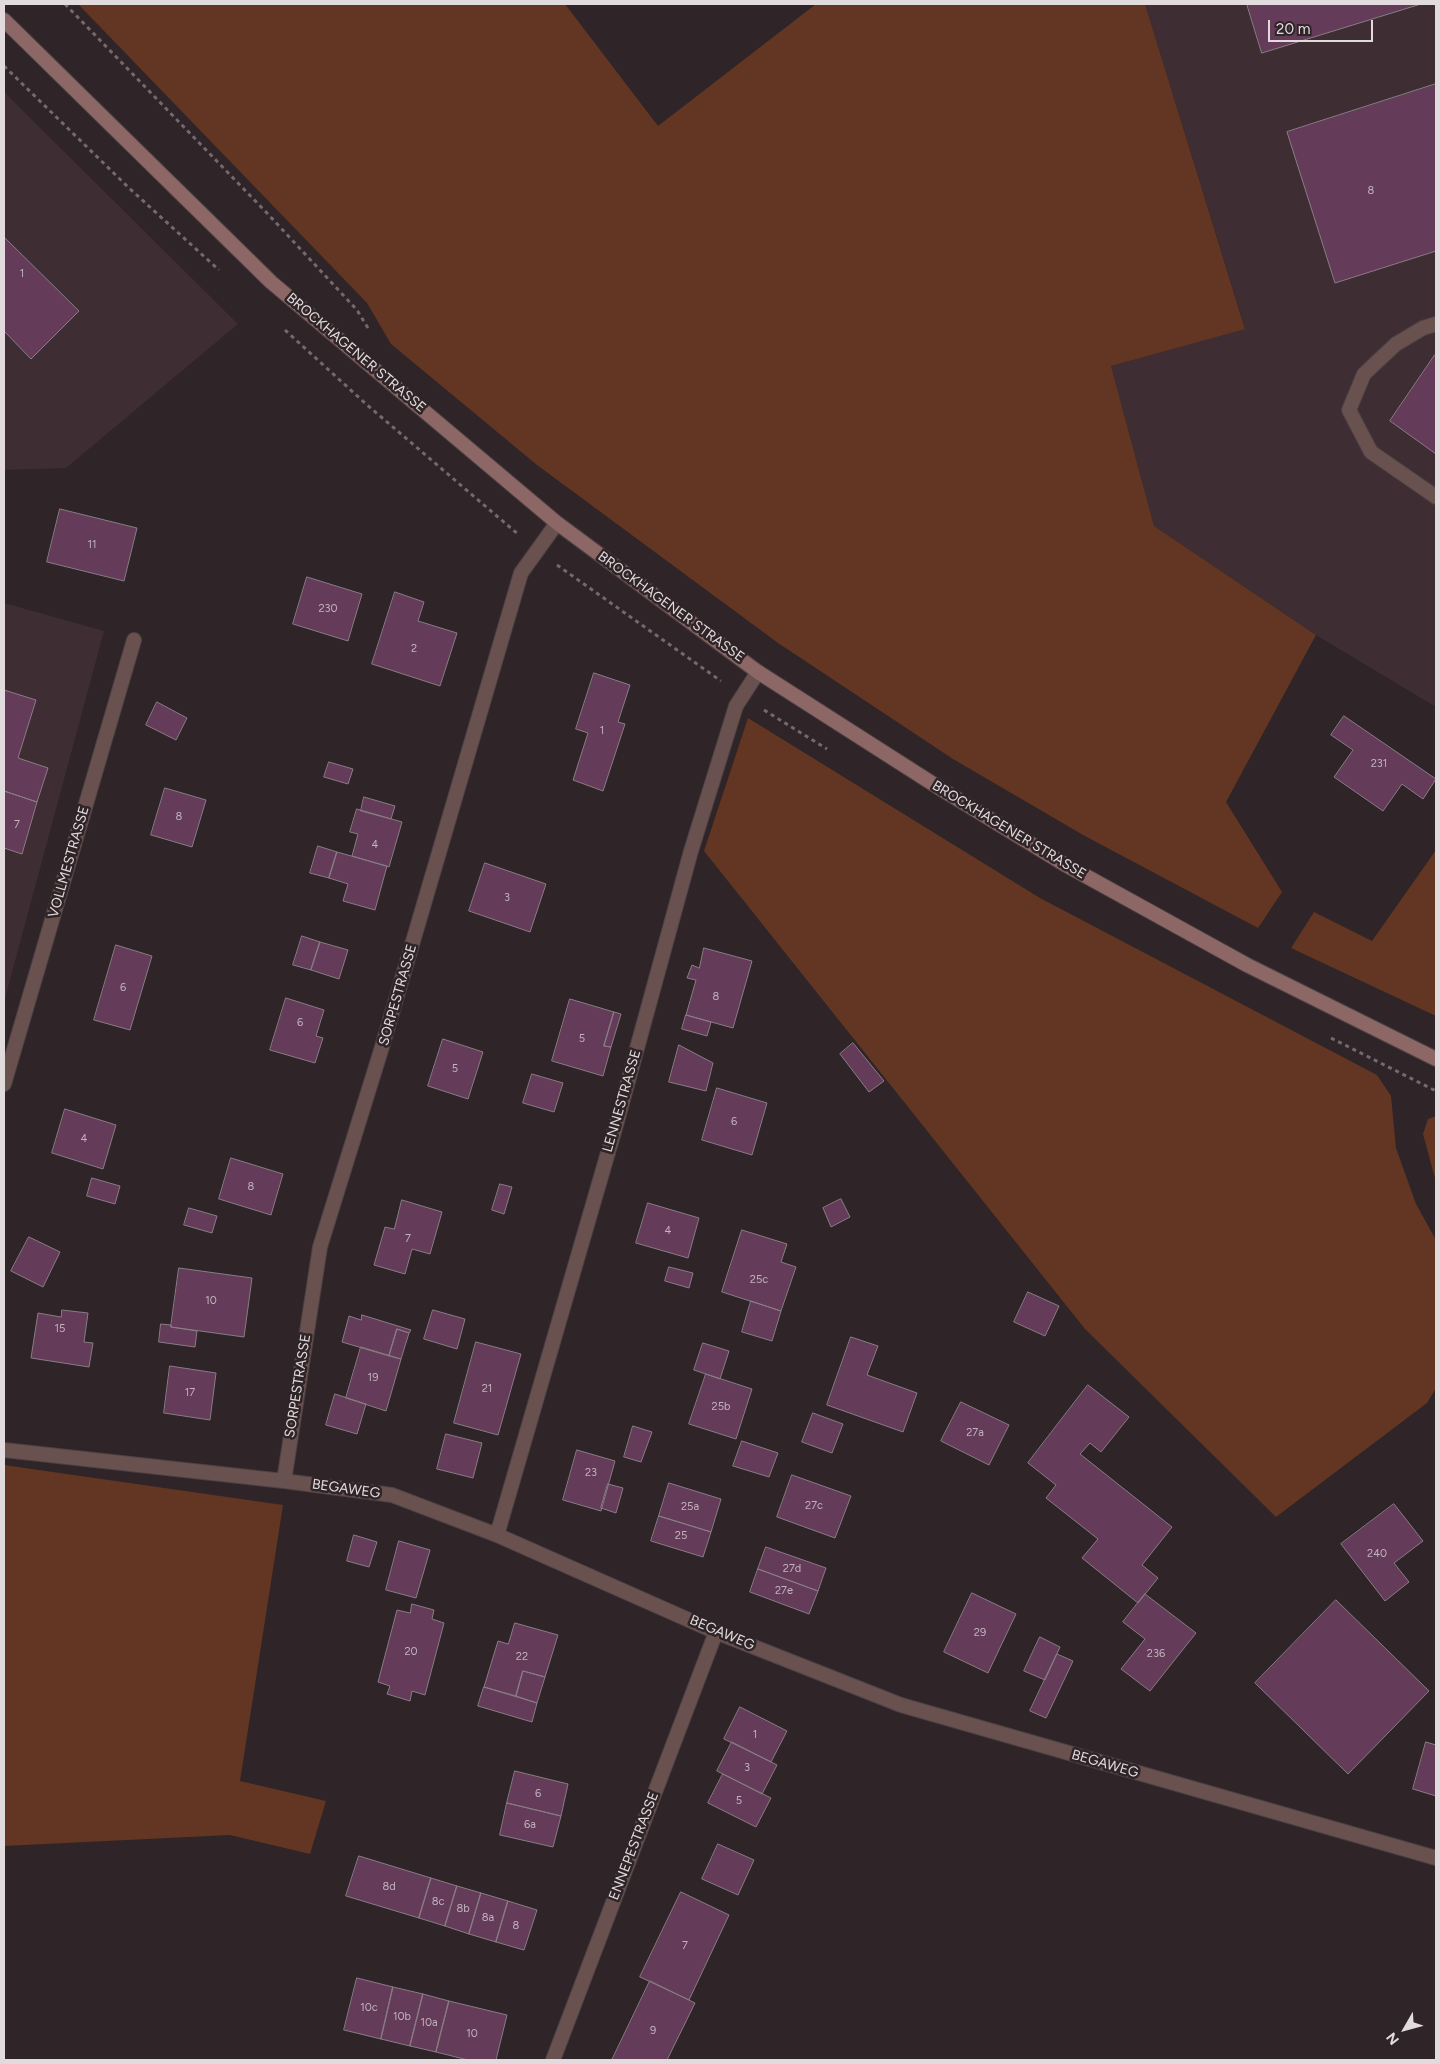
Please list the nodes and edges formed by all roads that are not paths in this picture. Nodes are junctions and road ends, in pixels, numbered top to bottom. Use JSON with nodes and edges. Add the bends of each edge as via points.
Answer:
{"nodes":[{"id":1,"x":4,"y":20,"type":"edge"},
{"id":2,"x":1436,"y":324,"type":"edge"},
{"id":3,"x":1436,"y":497,"type":"edge"},
{"id":4,"x":556,"y":523,"type":"junction"},
{"id":5,"x":134,"y":640,"type":"dead end"},
{"id":6,"x":758,"y":672,"type":"junction"},
{"id":7,"x":1436,"y":1059,"type":"edge"},
{"id":8,"x":4,"y":1084,"type":"edge"},
{"id":9,"x":4,"y":1450,"type":"edge"},
{"id":10,"x":284,"y":1481,"type":"junction"},
{"id":11,"x":497,"y":1535,"type":"junction"},
{"id":12,"x":716,"y":1632,"type":"junction"},
{"id":13,"x":1436,"y":1858,"type":"edge"},
{"id":14,"x":553,"y":2060,"type":"edge"}],
"edges":[{"from":1,"to":4,"type":"main road","name":"BROCKHAGENER STRASSE","via":[[271,282]]},
{"from":2,"to":3,"type":"street","via":[[1396,344],[1364,374],[1349,410],[1371,452]]},
{"from":4,"to":6,"type":"main road","name":"BROCKHAGENER STRASSE"},
{"from":4,"to":10,"type":"street","name":"SORPESTRASSE","via":[[522,573],[320,1247]]},
{"from":5,"to":8,"type":"street","name":"VOLLMESTRASSE"},
{"from":6,"to":7,"type":"main road","name":"BROCKHAGENER STRASSE","via":[[1064,864],[1248,965]]},
{"from":6,"to":11,"type":"street","name":"LENNESTRASSE","via":[[736,706],[691,851],[616,1125]]},
{"from":9,"to":10,"type":"street","name":"BEGAWEG"},
{"from":10,"to":11,"type":"street","name":"BEGAWEG","via":[[392,1495]]},
{"from":11,"to":12,"type":"street","name":"BEGAWEG"},
{"from":12,"to":13,"type":"street","name":"BEGAWEG","via":[[901,1705]]},
{"from":12,"to":14,"type":"street","name":"ENNEPESTRASSE"}]}
